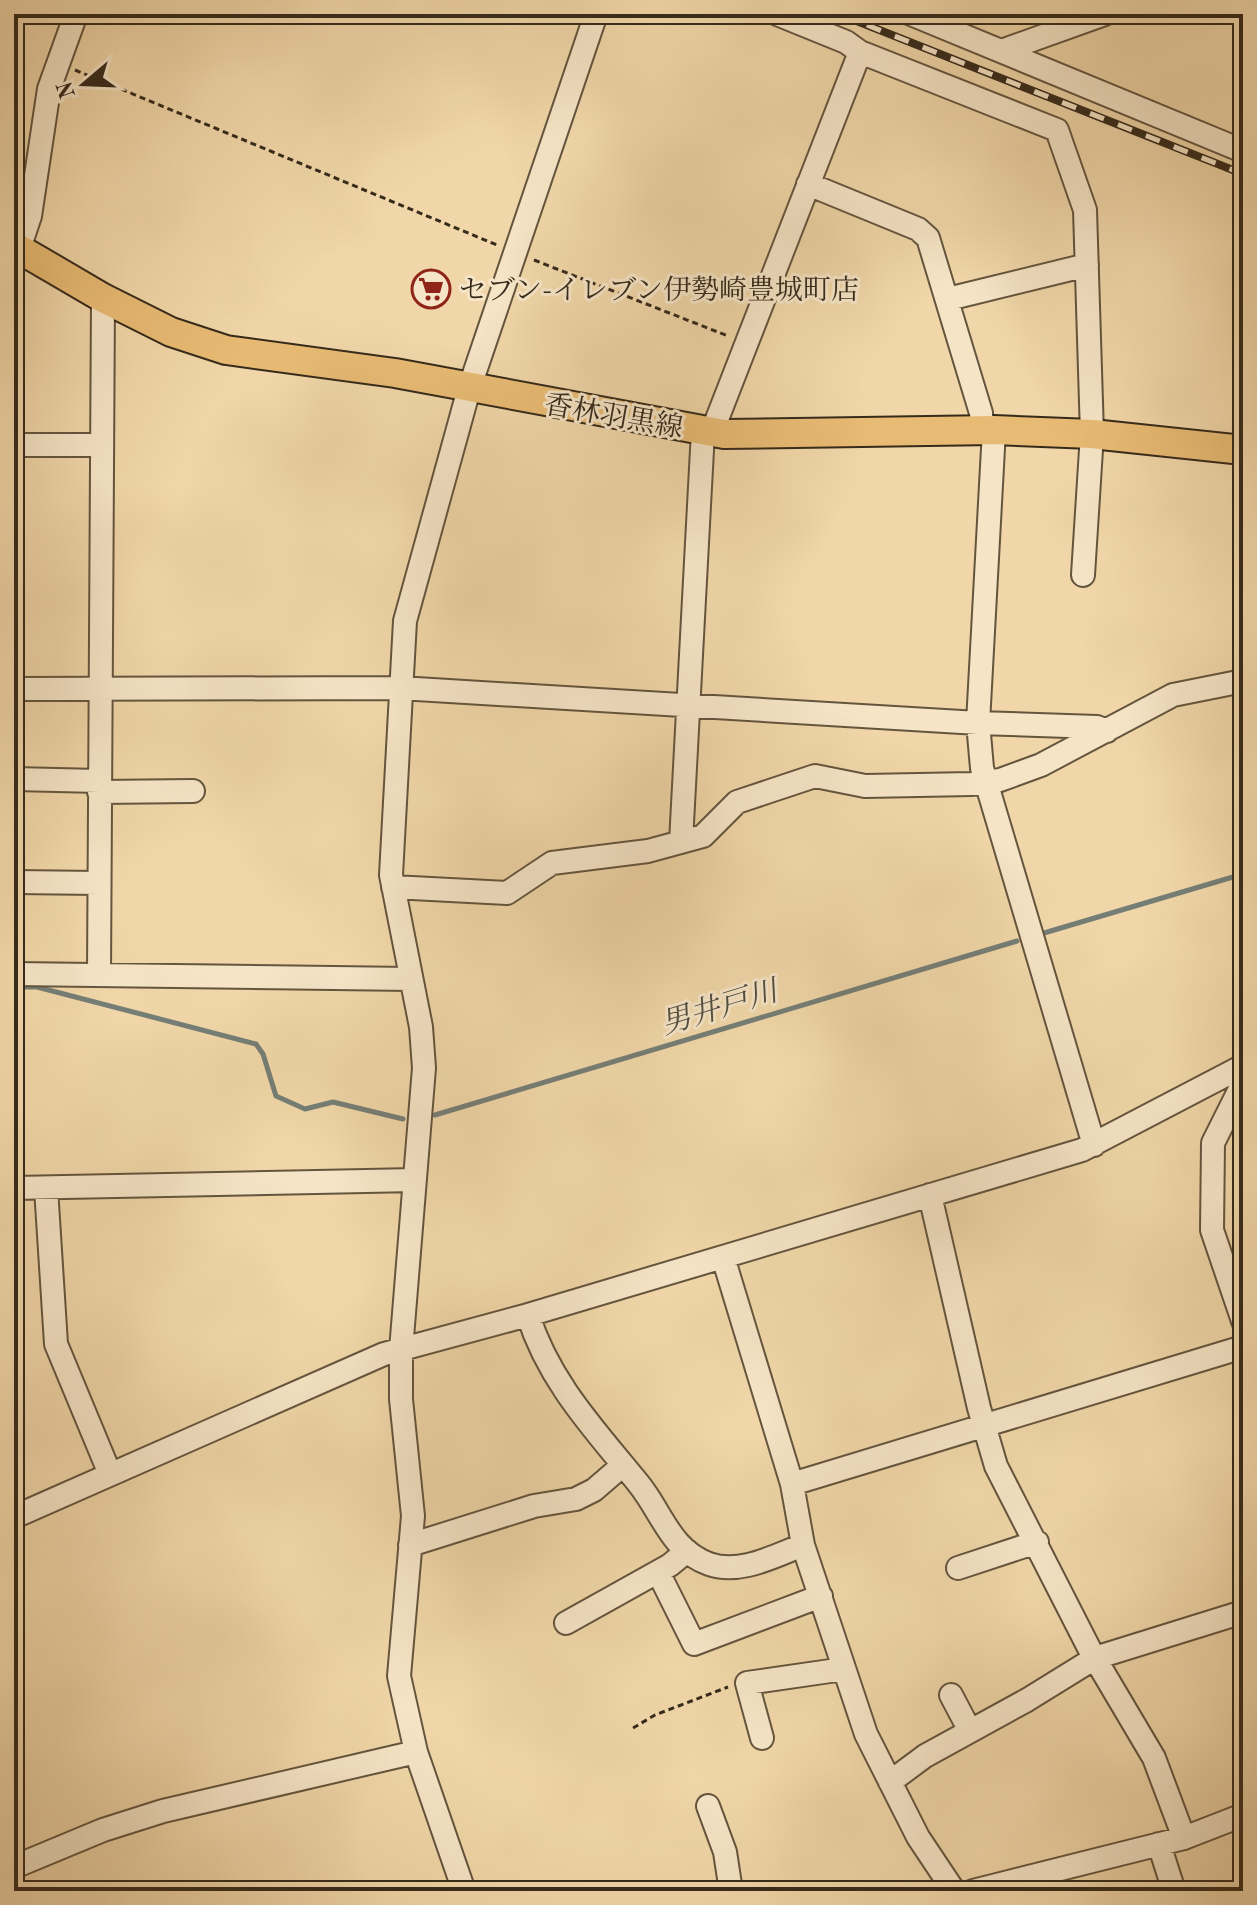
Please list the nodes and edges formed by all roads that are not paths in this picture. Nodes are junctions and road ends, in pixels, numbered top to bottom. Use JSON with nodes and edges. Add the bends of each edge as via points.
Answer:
{"nodes":[{"id":1,"x":76,"y":14,"type":"edge"},
{"id":2,"x":596,"y":14,"type":"edge"},
{"id":3,"x":777,"y":14,"type":"edge"},
{"id":4,"x":1105,"y":14,"type":"edge"},
{"id":5,"x":921,"y":16,"type":"edge"},
{"id":6,"x":1004,"y":50,"type":"junction"},
{"id":7,"x":860,"y":52,"type":"junction"},
{"id":8,"x":1243,"y":151,"type":"edge"},
{"id":9,"x":808,"y":184,"type":"junction"},
{"id":10,"x":17,"y":247,"type":"edge"},
{"id":11,"x":1087,"y":265,"type":"junction"},
{"id":12,"x":103,"y":298,"type":"junction"},
{"id":13,"x":948,"y":299,"type":"junction"},
{"id":14,"x":469,"y":389,"type":"junction"},
{"id":15,"x":708,"y":431,"type":"junction"},
{"id":16,"x":988,"y":431,"type":"junction"},
{"id":17,"x":1092,"y":434,"type":"junction"},
{"id":18,"x":14,"y":445,"type":"edge"},
{"id":19,"x":99,"y":445,"type":"junction"},
{"id":20,"x":1243,"y":450,"type":"edge"},
{"id":21,"x":1083,"y":575,"type":"dead end"},
{"id":22,"x":1243,"y":681,"type":"edge"},
{"id":23,"x":400,"y":688,"type":"junction"},
{"id":24,"x":14,"y":689,"type":"edge"},
{"id":25,"x":101,"y":689,"type":"junction"},
{"id":26,"x":688,"y":706,"type":"junction"},
{"id":27,"x":978,"y":723,"type":"junction"},
{"id":28,"x":1107,"y":731,"type":"junction"},
{"id":29,"x":14,"y":779,"type":"edge"},
{"id":30,"x":985,"y":782,"type":"junction"},
{"id":31,"x":99,"y":787,"type":"junction"},
{"id":32,"x":193,"y":791,"type":"dead end"},
{"id":33,"x":681,"y":842,"type":"junction"},
{"id":34,"x":14,"y":882,"type":"edge"},
{"id":35,"x":99,"y":883,"type":"junction"},
{"id":36,"x":393,"y":887,"type":"junction"},
{"id":37,"x":14,"y":974,"type":"edge"},
{"id":38,"x":99,"y":975,"type":"junction"},
{"id":39,"x":411,"y":979,"type":"junction"},
{"id":40,"x":1243,"y":1066,"type":"edge"},
{"id":41,"x":1243,"y":1083,"type":"edge"},
{"id":42,"x":1094,"y":1145,"type":"junction"},
{"id":43,"x":415,"y":1180,"type":"junction"},
{"id":44,"x":14,"y":1188,"type":"edge"},
{"id":45,"x":46,"y":1188,"type":"junction"},
{"id":46,"x":930,"y":1195,"type":"junction"},
{"id":47,"x":723,"y":1257,"type":"junction"},
{"id":48,"x":528,"y":1315,"type":"junction"},
{"id":49,"x":1243,"y":1321,"type":"edge"},
{"id":50,"x":1243,"y":1347,"type":"edge"},
{"id":51,"x":401,"y":1350,"type":"junction"},
{"id":52,"x":983,"y":1424,"type":"junction"},
{"id":53,"x":623,"y":1465,"type":"junction"},
{"id":54,"x":110,"y":1474,"type":"junction"},
{"id":55,"x":792,"y":1484,"type":"junction"},
{"id":56,"x":14,"y":1517,"type":"edge"},
{"id":57,"x":1037,"y":1542,"type":"junction"},
{"id":58,"x":410,"y":1545,"type":"junction"},
{"id":59,"x":803,"y":1545,"type":"junction"},
{"id":60,"x":687,"y":1551,"type":"junction"},
{"id":61,"x":958,"y":1568,"type":"dead end"},
{"id":62,"x":658,"y":1572,"type":"junction"},
{"id":63,"x":821,"y":1596,"type":"junction"},
{"id":64,"x":1243,"y":1612,"type":"edge"},
{"id":65,"x":566,"y":1623,"type":"dead end"},
{"id":66,"x":1095,"y":1658,"type":"junction"},
{"id":67,"x":844,"y":1669,"type":"junction"},
{"id":68,"x":951,"y":1695,"type":"dead end"},
{"id":69,"x":970,"y":1731,"type":"junction"},
{"id":70,"x":762,"y":1738,"type":"dead end"},
{"id":71,"x":416,"y":1752,"type":"junction"},
{"id":72,"x":890,"y":1782,"type":"junction"},
{"id":73,"x":708,"y":1806,"type":"dead end"},
{"id":74,"x":1243,"y":1815,"type":"edge"},
{"id":75,"x":1184,"y":1838,"type":"junction"},
{"id":76,"x":1159,"y":1844,"type":"junction"},
{"id":77,"x":14,"y":1867,"type":"edge"},
{"id":78,"x":464,"y":1891,"type":"edge"},
{"id":79,"x":731,"y":1891,"type":"edge"},
{"id":80,"x":954,"y":1891,"type":"edge"},
{"id":81,"x":973,"y":1891,"type":"edge"},
{"id":82,"x":1174,"y":1891,"type":"edge"}],
"edges":[{"from":1,"to":10,"type":"street","via":[[49,89],[30,216]]},
{"from":2,"to":14,"type":"street"},
{"from":3,"to":7,"type":"street"},
{"from":4,"to":6,"type":"street"},
{"from":5,"to":6,"type":"street"},
{"from":6,"to":8,"type":"street"},
{"from":7,"to":9,"type":"street"},
{"from":7,"to":11,"type":"street","via":[[1057,130],[1085,210]]},
{"from":9,"to":13,"type":"street","via":[[918,229],[928,238]]},
{"from":9,"to":15,"type":"street"},
{"from":10,"to":12,"type":"main road","name":"香林羽黒線"},
{"from":11,"to":13,"type":"street"},
{"from":11,"to":17,"type":"street"},
{"from":12,"to":14,"type":"main road","name":"香林羽黒線","via":[[171,332],[226,350],[395,373]]},
{"from":12,"to":19,"type":"street"},
{"from":13,"to":16,"type":"street"},
{"from":14,"to":15,"type":"main road","name":"香林羽黒線"},
{"from":14,"to":23,"type":"street","via":[[410,600]]},
{"from":15,"to":16,"type":"main road","name":"香林羽黒線"},
{"from":15,"to":26,"type":"street"},
{"from":16,"to":17,"type":"main road","name":"香林羽黒線"},
{"from":16,"to":27,"type":"street"},
{"from":17,"to":20,"type":"main road","name":"香林羽黒線"},
{"from":17,"to":21,"type":"street"},
{"from":18,"to":19,"type":"street"},
{"from":19,"to":25,"type":"street"},
{"from":22,"to":28,"type":"street","via":[[1173,695]]},
{"from":23,"to":25,"type":"street"},
{"from":23,"to":26,"type":"street"},
{"from":23,"to":36,"type":"street"},
{"from":24,"to":25,"type":"street"},
{"from":25,"to":31,"type":"street"},
{"from":26,"to":27,"type":"street"},
{"from":26,"to":33,"type":"street"},
{"from":27,"to":28,"type":"street"},
{"from":27,"to":30,"type":"street"},
{"from":28,"to":30,"type":"street","via":[[1041,765]]},
{"from":29,"to":31,"type":"street"},
{"from":30,"to":33,"type":"street","via":[[865,786],[815,776],[737,802],[703,836]]},
{"from":30,"to":42,"type":"street"},
{"from":31,"to":32,"type":"street"},
{"from":31,"to":35,"type":"street"},
{"from":33,"to":36,"type":"street","via":[[552,863],[507,893]]},
{"from":34,"to":35,"type":"street"},
{"from":35,"to":38,"type":"street"},
{"from":36,"to":39,"type":"street"},
{"from":37,"to":38,"type":"street"},
{"from":38,"to":39,"type":"street"},
{"from":39,"to":43,"type":"street","via":[[424,1057]]},
{"from":40,"to":42,"type":"street"},
{"from":41,"to":49,"type":"street","via":[[1213,1143],[1212,1230]]},
{"from":42,"to":46,"type":"street"},
{"from":43,"to":45,"type":"street"},
{"from":43,"to":51,"type":"street"},
{"from":44,"to":45,"type":"street"},
{"from":45,"to":54,"type":"street","via":[[56,1344]]},
{"from":46,"to":47,"type":"street"},
{"from":46,"to":52,"type":"street"},
{"from":47,"to":48,"type":"street"},
{"from":47,"to":55,"type":"street"},
{"from":48,"to":51,"type":"street"},
{"from":48,"to":53,"type":"street","via":[[565,1393]]},
{"from":50,"to":52,"type":"street"},
{"from":51,"to":54,"type":"street"},
{"from":51,"to":58,"type":"street","via":[[401,1399],[413,1496]]},
{"from":52,"to":55,"type":"street"},
{"from":52,"to":57,"type":"street","via":[[996,1466]]},
{"from":53,"to":58,"type":"street","via":[[576,1499],[534,1506]]},
{"from":53,"to":60,"type":"street"},
{"from":54,"to":56,"type":"street"},
{"from":55,"to":59,"type":"street"},
{"from":57,"to":61,"type":"street"},
{"from":57,"to":66,"type":"street"},
{"from":58,"to":71,"type":"street","via":[[399,1676]]},
{"from":59,"to":60,"type":"street","via":[[727,1568]]},
{"from":59,"to":63,"type":"street"},
{"from":60,"to":62,"type":"street"},
{"from":62,"to":63,"type":"street","via":[[694,1644]]},
{"from":62,"to":65,"type":"street"},
{"from":63,"to":67,"type":"street"},
{"from":64,"to":66,"type":"street"},
{"from":66,"to":69,"type":"street"},
{"from":66,"to":75,"type":"street","via":[[1154,1758]]},
{"from":67,"to":70,"type":"street","via":[[747,1683]]},
{"from":67,"to":72,"type":"street","via":[[866,1734]]},
{"from":68,"to":69,"type":"street"},
{"from":69,"to":72,"type":"street"},
{"from":71,"to":77,"type":"street","via":[[163,1811]]},
{"from":71,"to":78,"type":"street"},
{"from":72,"to":80,"type":"street"},
{"from":73,"to":79,"type":"street","via":[[725,1852]]},
{"from":74,"to":75,"type":"street"},
{"from":75,"to":76,"type":"street"},
{"from":76,"to":81,"type":"street"},
{"from":76,"to":82,"type":"street"}]}
